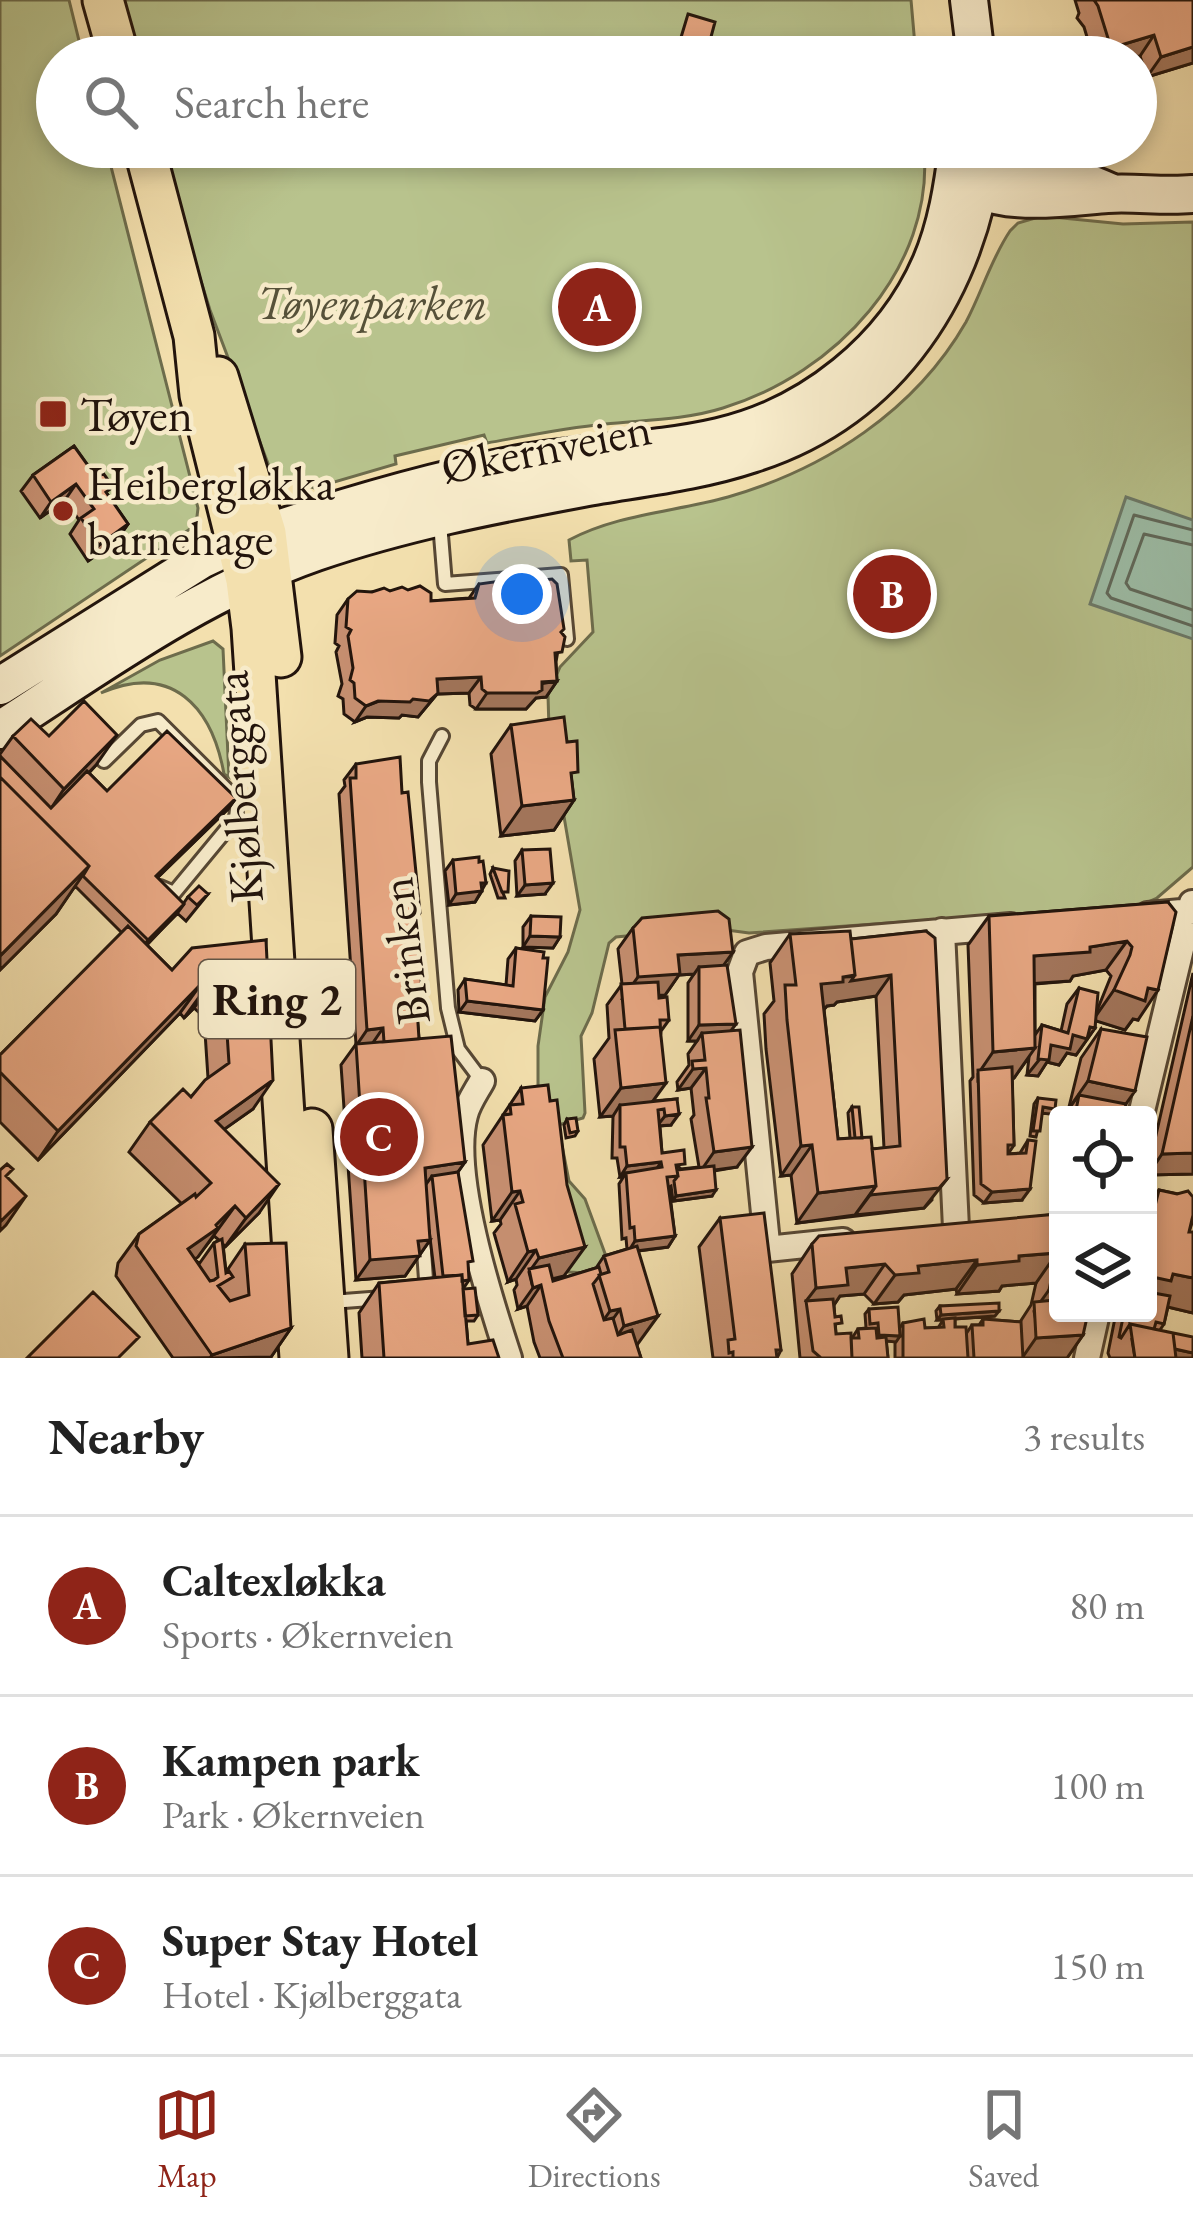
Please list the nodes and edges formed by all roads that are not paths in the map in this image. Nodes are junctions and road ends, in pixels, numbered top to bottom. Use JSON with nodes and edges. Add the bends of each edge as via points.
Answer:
{"nodes":[{"id":1,"x":103,"y":0,"type":"edge"},
{"id":2,"x":969,"y":0,"type":"edge"},
{"id":3,"x":113,"y":36,"type":"edge"},
{"id":4,"x":972,"y":36,"type":"edge"},
{"id":5,"x":150,"y":168,"type":"edge"},
{"id":6,"x":970,"y":168,"type":"edge"},
{"id":7,"x":972,"y":168,"type":"edge"},
{"id":8,"x":988,"y":168,"type":"edge"},
{"id":9,"x":1193,"y":194,"type":"edge"},
{"id":10,"x":439,"y":516,"type":"junction"},
{"id":11,"x":255,"y":556,"type":"junction"},
{"id":12,"x":567,"y":639,"type":"edge"},
{"id":13,"x":0,"y":686,"type":"edge"},
{"id":14,"x":0,"y":730,"type":"edge"},
{"id":15,"x":442,"y":736,"type":"dead end"},
{"id":16,"x":104,"y":761,"type":"edge"},
{"id":17,"x":251,"y":802,"type":"junction"},
{"id":18,"x":159,"y":886,"type":"edge"},
{"id":19,"x":1191,"y":908,"type":"edge"},
{"id":20,"x":1114,"y":917,"type":"edge"},
{"id":21,"x":1044,"y":923,"type":"edge"},
{"id":22,"x":942,"y":932,"type":"junction"},
{"id":23,"x":482,"y":1081,"type":"joint"},
{"id":24,"x":1143,"y":1106,"type":"edge"},
{"id":25,"x":421,"y":1210,"type":"edge"},
{"id":26,"x":926,"y":1231,"type":"edge"},
{"id":27,"x":862,"y":1239,"type":"edge"},
{"id":28,"x":324,"y":1302,"type":"junction"},
{"id":29,"x":1095,"y":1322,"type":"edge"},
{"id":30,"x":300,"y":1358,"type":"edge"},
{"id":31,"x":328,"y":1358,"type":"edge"},
{"id":32,"x":509,"y":1358,"type":"edge"},
{"id":33,"x":1088,"y":1358,"type":"edge"}],
"edges":[{"from":1,"to":3,"type":"main road"},
{"from":2,"to":4,"type":"main road"},
{"from":5,"to":11,"type":"main road","number":"Ring 2","via":[[194,336],[224,387]]},
{"from":6,"to":11,"type":"main road","name":"Økernveien","via":[[900,316],[846,374],[791,410],[722,437],[440,482]]},
{"from":7,"to":10,"type":"main road","name":"Økernveien","via":[[953,276],[924,326],[864,392],[824,422],[724,462]]},
{"from":8,"to":9,"type":"main road","via":[[1065,200]]},
{"from":10,"to":11,"type":"main road","name":"Økernveien"},
{"from":10,"to":12,"type":"lane","via":[[445,584],[561,575]]},
{"from":11,"to":13,"type":"main road","name":"Økernveien","via":[[182,571]]},
{"from":11,"to":14,"type":"main road","name":"Økernveien"},
{"from":11,"to":17,"type":"main road","name":"Kjølberggata","number":"Ring 2"},
{"from":11,"to":28,"type":"main road","name":"Kjølberggata","number":"Ring 2"},
{"from":15,"to":23,"type":"lane","name":"Brinken","via":[[429,782],[448,1008],[458,1049]]},
{"from":16,"to":17,"type":"lane","via":[[141,725],[158,721]]},
{"from":17,"to":18,"type":"lane","via":[[174,893]]},
{"from":17,"to":30,"type":"main road","name":"Kjølberggata","number":"Ring 2"},
{"from":19,"to":20,"type":"street"},
{"from":19,"to":24,"type":"street"},
{"from":21,"to":22,"type":"street"},
{"from":22,"to":26,"type":"street","via":[[967,1227]]},
{"from":22,"to":27,"type":"street","via":[[766,947],[747,953],[740,972],[769,1260]]},
{"from":23,"to":32,"type":"street","name":"Brinken","via":[[464,1118],[469,1210]]},
{"from":25,"to":28,"type":"lane","via":[[427,1294]]},
{"from":28,"to":31,"type":"main road","name":"Kjølberggata","number":"Ring 2"},
{"from":29,"to":33,"type":"street"}]}
